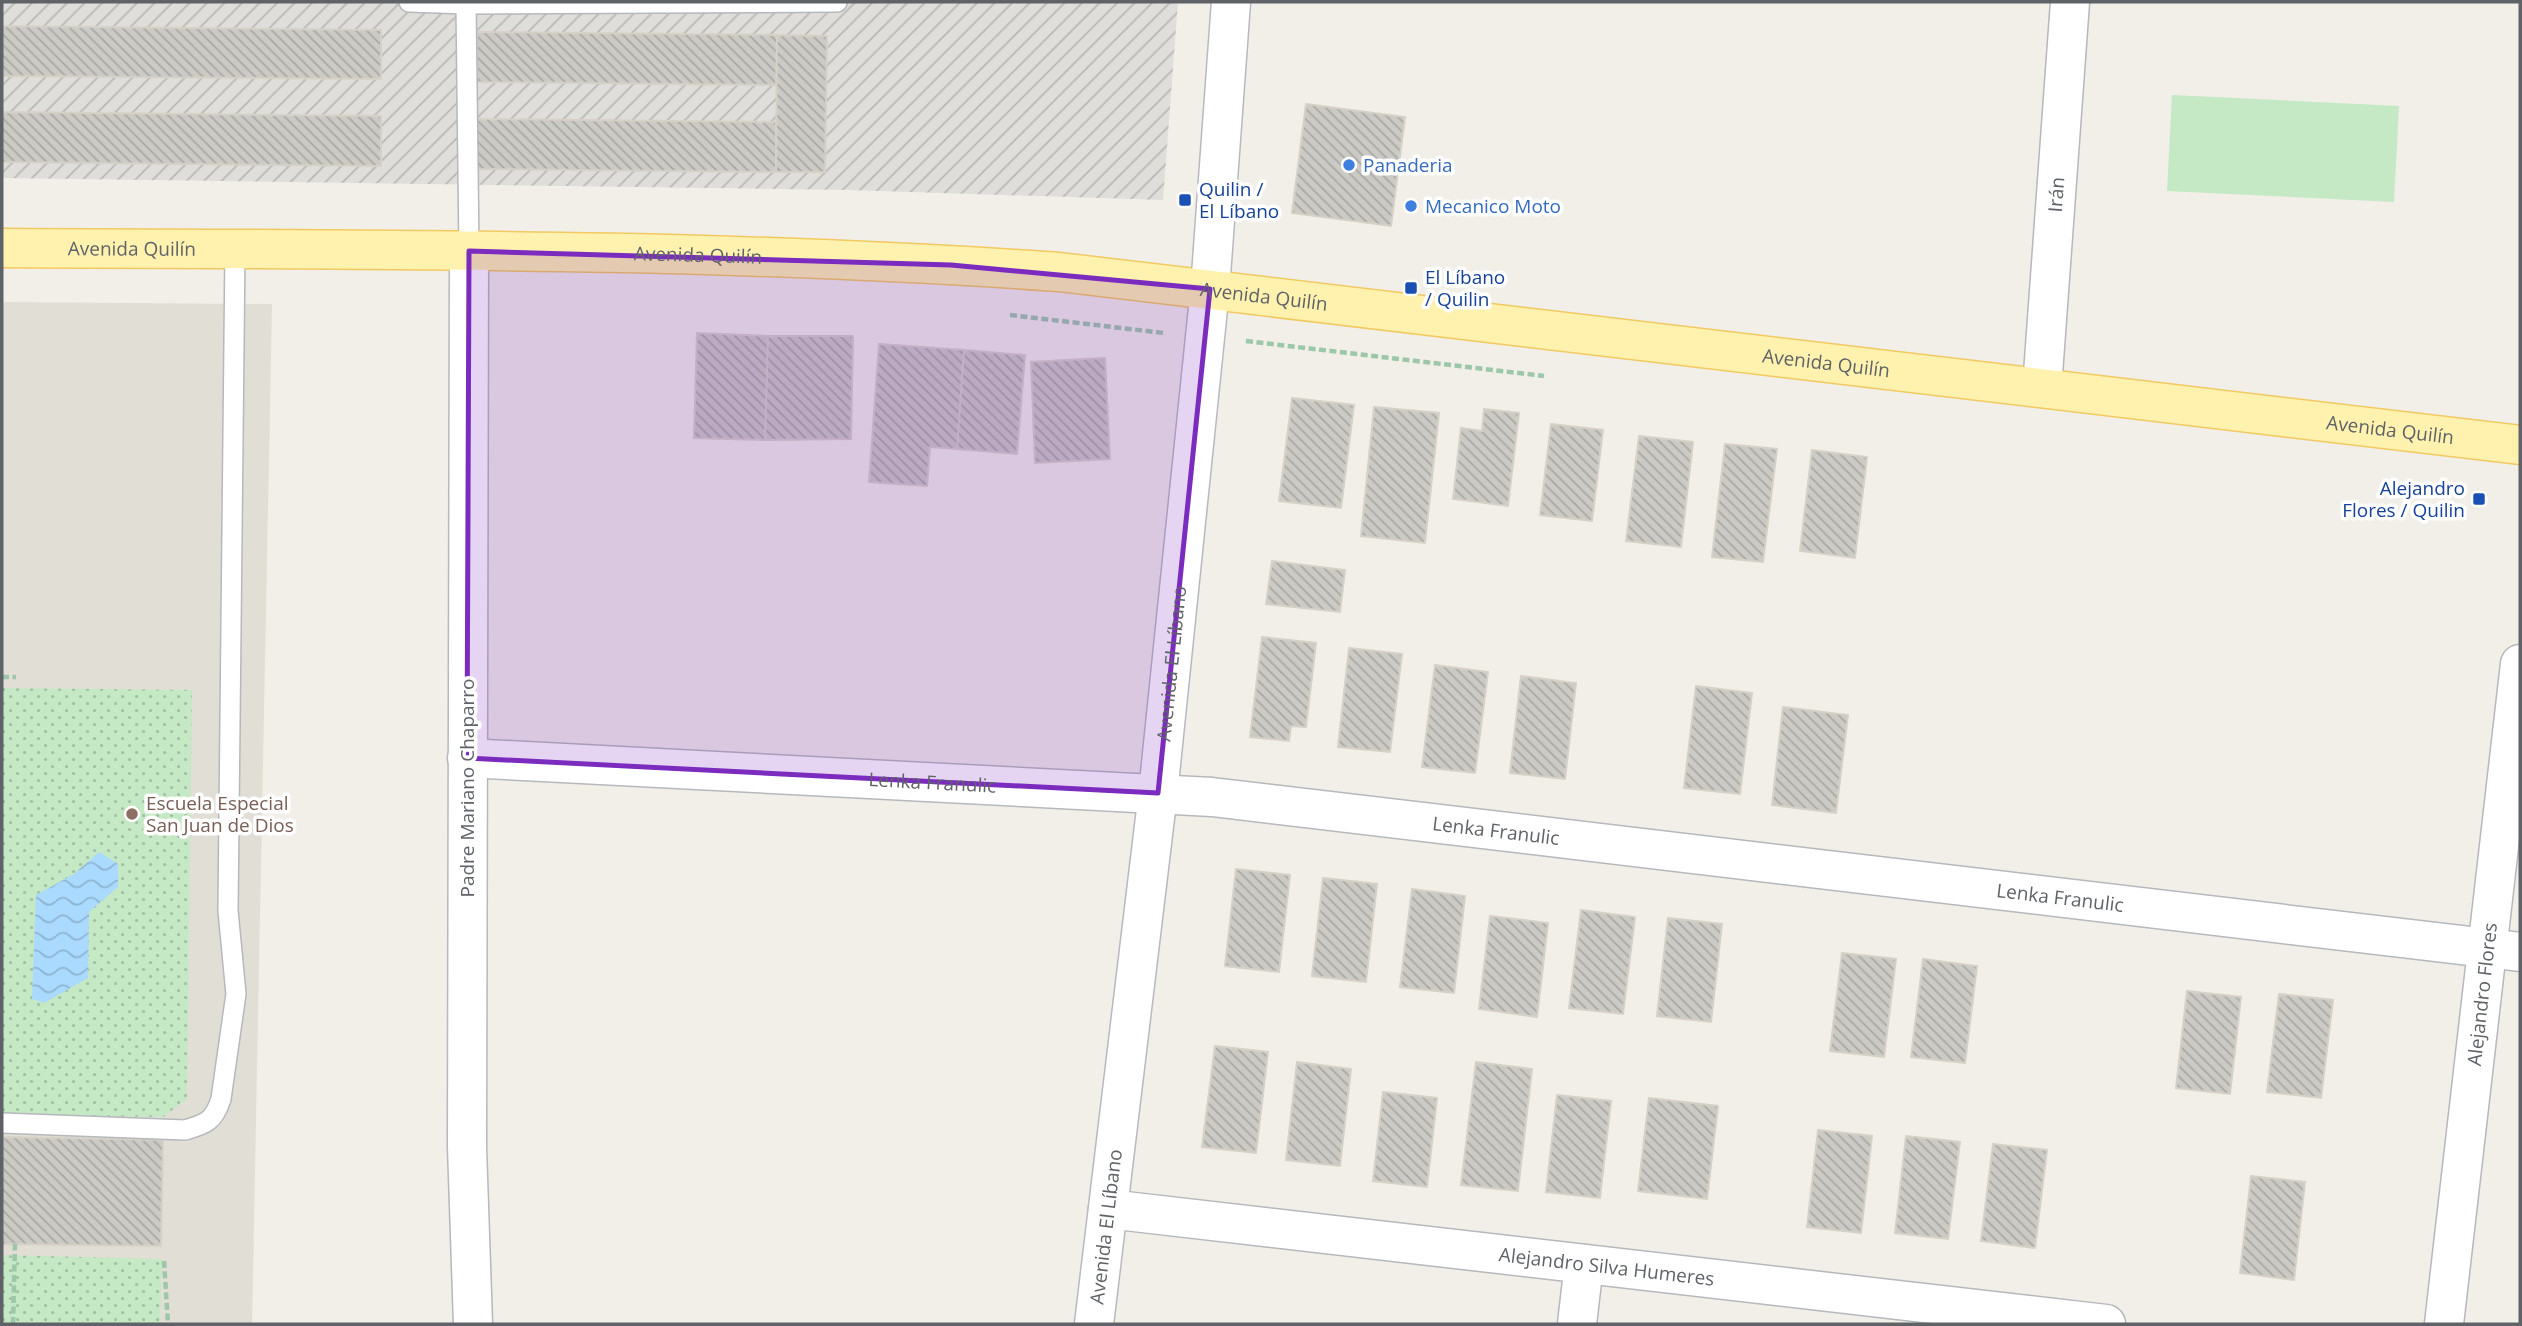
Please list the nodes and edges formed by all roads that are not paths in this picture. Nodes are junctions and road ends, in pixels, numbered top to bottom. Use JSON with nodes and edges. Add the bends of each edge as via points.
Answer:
{"nodes":[{"id":1,"x":409,"y":2,"type":"edge"},
{"id":2,"x":837,"y":2,"type":"edge"},
{"id":3,"x":1231,"y":2,"type":"edge"},
{"id":4,"x":2070,"y":2,"type":"edge"},
{"id":5,"x":511,"y":3,"type":"edge"},
{"id":6,"x":466,"y":4,"type":"junction"},
{"id":7,"x":2,"y":247,"type":"edge"},
{"id":8,"x":235,"y":250,"type":"junction"},
{"id":9,"x":469,"y":251,"type":"junction"},
{"id":10,"x":1210,"y":289,"type":"junction"},
{"id":11,"x":2042,"y":388,"type":"junction"},
{"id":12,"x":2520,"y":445,"type":"edge"},
{"id":13,"x":2520,"y":664,"type":"edge"},
{"id":14,"x":467,"y":758,"type":"junction"},
{"id":15,"x":1158,"y":793,"type":"junction"},
{"id":16,"x":2504,"y":950,"type":"edge"},
{"id":17,"x":2,"y":1123,"type":"edge"},
{"id":18,"x":1108,"y":1209,"type":"junction"},
{"id":19,"x":1584,"y":1264,"type":"junction"},
{"id":20,"x":2023,"y":1319,"type":"edge"},
{"id":21,"x":473,"y":1324,"type":"edge"},
{"id":22,"x":1094,"y":1324,"type":"edge"},
{"id":23,"x":1577,"y":1324,"type":"edge"},
{"id":24,"x":2106,"y":1324,"type":"edge"},
{"id":25,"x":2444,"y":1324,"type":"edge"}],
"edges":[{"from":1,"to":6,"type":"lane"},
{"from":2,"to":5,"type":"lane"},
{"from":3,"to":10,"type":"street","name":"Avenida El Líbano"},
{"from":4,"to":11,"type":"street","name":"Irán"},
{"from":5,"to":6,"type":"lane"},
{"from":6,"to":9,"type":"lane"},
{"from":7,"to":8,"type":"main road","name":"Avenida Quilín"},
{"from":8,"to":9,"type":"main road","name":"Avenida Quilín"},
{"from":8,"to":17,"type":"lane","via":[[228,911],[236,994],[221,1099],[216,1115],[185,1130]]},
{"from":9,"to":10,"type":"main road","name":"Avenida Quilín","via":[[951,265]]},
{"from":9,"to":14,"type":"street","name":"Padre Mariano Chaparro"},
{"from":10,"to":11,"type":"main road","name":"Avenida Quilín"},
{"from":10,"to":15,"type":"street","name":"Avenida El Líbano"},
{"from":11,"to":12,"type":"main road","name":"Avenida Quilín"},
{"from":13,"to":16,"type":"street","name":"Alejandro Flores"},
{"from":14,"to":15,"type":"street","name":"Lenka Franulic"},
{"from":14,"to":21,"type":"street","name":"Padre Mariano Chaparro","via":[[467,1147]]},
{"from":15,"to":16,"type":"street","name":"Lenka Franulic"},
{"from":15,"to":18,"type":"street","name":"Avenida El Líbano"},
{"from":16,"to":25,"type":"street","name":"Alejandro Flores"},
{"from":18,"to":19,"type":"street","name":"Alejandro Silva Humeres"},
{"from":18,"to":22,"type":"street","name":"Avenida El Líbano"},
{"from":19,"to":20,"type":"street","name":"Alejandro Silva Humeres"},
{"from":19,"to":23,"type":"street"},
{"from":20,"to":24,"type":"street","name":"Alejandro Silva Humeres"}]}
